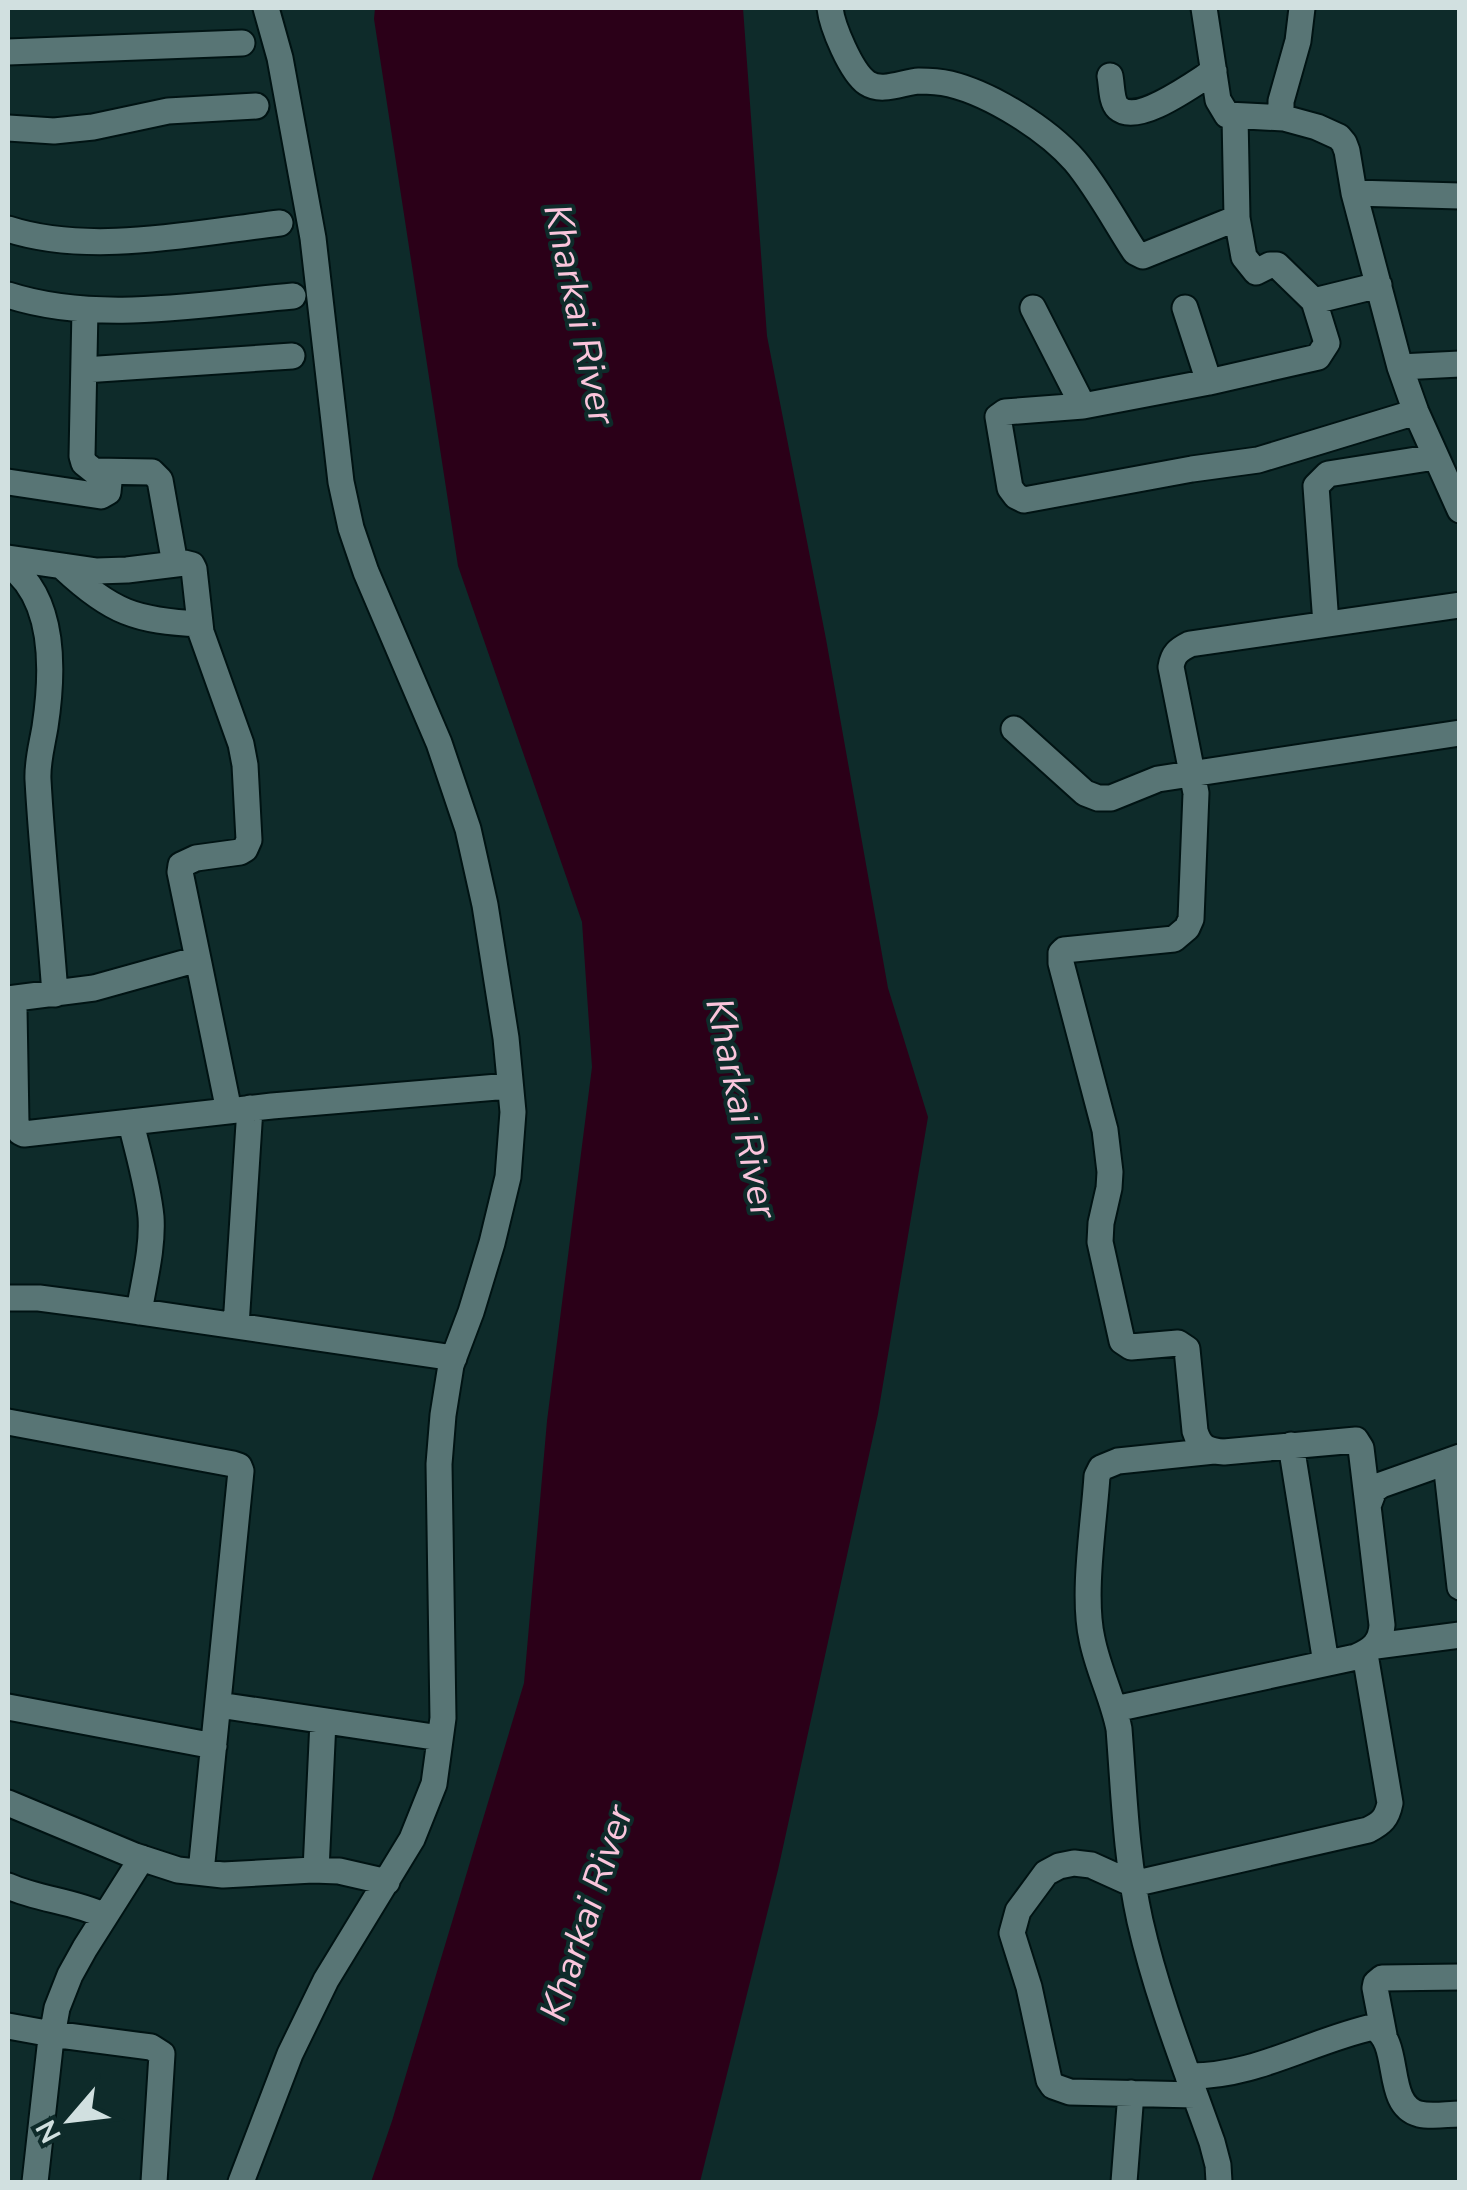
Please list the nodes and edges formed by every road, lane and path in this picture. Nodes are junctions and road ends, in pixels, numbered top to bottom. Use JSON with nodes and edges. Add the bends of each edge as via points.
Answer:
{"nodes":[{"id":1,"x":266,"y":8,"type":"edge"},
{"id":2,"x":830,"y":8,"type":"edge"},
{"id":3,"x":1204,"y":8,"type":"edge"},
{"id":4,"x":1302,"y":8,"type":"edge"},
{"id":5,"x":242,"y":43,"type":"dead end"},
{"id":6,"x":8,"y":52,"type":"edge"},
{"id":7,"x":1214,"y":71,"type":"junction"},
{"id":8,"x":1110,"y":76,"type":"dead end"},
{"id":9,"x":256,"y":106,"type":"dead end"},
{"id":10,"x":1235,"y":116,"type":"junction"},
{"id":11,"x":1284,"y":118,"type":"junction"},
{"id":12,"x":8,"y":128,"type":"edge"},
{"id":13,"x":1354,"y":193,"type":"junction"},
{"id":14,"x":1460,"y":196,"type":"edge"},
{"id":15,"x":1237,"y":218,"type":"junction"},
{"id":16,"x":280,"y":223,"type":"dead end"},
{"id":17,"x":8,"y":230,"type":"edge"},
{"id":18,"x":1380,"y":285,"type":"junction"},
{"id":19,"x":8,"y":295,"type":"edge"},
{"id":20,"x":292,"y":296,"type":"dead end"},
{"id":21,"x":1314,"y":301,"type":"junction"},
{"id":22,"x":1033,"y":308,"type":"dead end"},
{"id":23,"x":1185,"y":308,"type":"dead end"},
{"id":24,"x":85,"y":310,"type":"junction"},
{"id":25,"x":292,"y":356,"type":"dead end"},
{"id":26,"x":1460,"y":364,"type":"edge"},
{"id":27,"x":1400,"y":368,"type":"junction"},
{"id":28,"x":84,"y":370,"type":"junction"},
{"id":29,"x":1209,"y":382,"type":"junction"},
{"id":30,"x":1083,"y":406,"type":"junction"},
{"id":31,"x":1416,"y":412,"type":"junction"},
{"id":32,"x":1435,"y":457,"type":"junction"},
{"id":33,"x":110,"y":472,"type":"junction"},
{"id":34,"x":8,"y":482,"type":"edge"},
{"id":35,"x":1460,"y":510,"type":"edge"},
{"id":36,"x":8,"y":561,"type":"edge"},
{"id":37,"x":175,"y":564,"type":"junction"},
{"id":38,"x":64,"y":568,"type":"junction"},
{"id":39,"x":1460,"y":605,"type":"edge"},
{"id":40,"x":200,"y":624,"type":"junction"},
{"id":41,"x":1326,"y":624,"type":"junction"},
{"id":42,"x":1014,"y":729,"type":"dead end"},
{"id":43,"x":1460,"y":732,"type":"edge"},
{"id":44,"x":1194,"y":774,"type":"junction"},
{"id":45,"x":198,"y":959,"type":"junction"},
{"id":46,"x":55,"y":994,"type":"junction"},
{"id":47,"x":8,"y":999,"type":"edge"},
{"id":48,"x":510,"y":1086,"type":"junction"},
{"id":49,"x":239,"y":1110,"type":"junction"},
{"id":50,"x":131,"y":1122,"type":"junction"},
{"id":51,"x":8,"y":1298,"type":"edge"},
{"id":52,"x":139,"y":1312,"type":"junction"},
{"id":53,"x":236,"y":1326,"type":"junction"},
{"id":54,"x":454,"y":1358,"type":"junction"},
{"id":55,"x":8,"y":1422,"type":"edge"},
{"id":56,"x":1292,"y":1446,"type":"junction"},
{"id":57,"x":1214,"y":1452,"type":"junction"},
{"id":58,"x":1453,"y":1459,"type":"edge"},
{"id":59,"x":1368,"y":1506,"type":"junction"},
{"id":60,"x":1460,"y":1587,"type":"edge"},
{"id":61,"x":1460,"y":1636,"type":"edge"},
{"id":62,"x":1370,"y":1650,"type":"junction"},
{"id":63,"x":1326,"y":1663,"type":"junction"},
{"id":64,"x":218,"y":1705,"type":"junction"},
{"id":65,"x":8,"y":1708,"type":"edge"},
{"id":66,"x":1115,"y":1709,"type":"junction"},
{"id":67,"x":323,"y":1721,"type":"junction"},
{"id":68,"x":440,"y":1738,"type":"junction"},
{"id":69,"x":214,"y":1746,"type":"junction"},
{"id":70,"x":8,"y":1803,"type":"edge"},
{"id":71,"x":142,"y":1858,"type":"junction"},
{"id":72,"x":316,"y":1870,"type":"junction"},
{"id":73,"x":201,"y":1872,"type":"junction"},
{"id":74,"x":387,"y":1882,"type":"junction"},
{"id":75,"x":1133,"y":1884,"type":"junction"},
{"id":76,"x":8,"y":1886,"type":"edge"},
{"id":77,"x":105,"y":1916,"type":"junction"},
{"id":78,"x":1460,"y":1976,"type":"edge"},
{"id":79,"x":8,"y":2026,"type":"edge"},
{"id":80,"x":52,"y":2034,"type":"junction"},
{"id":81,"x":1384,"y":2035,"type":"junction"},
{"id":82,"x":1192,"y":2085,"type":"junction"},
{"id":83,"x":1131,"y":2094,"type":"junction"},
{"id":84,"x":1460,"y":2114,"type":"edge"},
{"id":85,"x":35,"y":2182,"type":"edge"},
{"id":86,"x":154,"y":2182,"type":"edge"},
{"id":87,"x":241,"y":2182,"type":"edge"},
{"id":88,"x":1124,"y":2182,"type":"edge"},
{"id":89,"x":1220,"y":2182,"type":"edge"}],
"edges":[{"from":1,"to":48,"type":"street","via":[[313,238],[351,528],[468,829]]},
{"from":2,"to":15,"type":"street","via":[[838,36],[870,86],[950,84],[997,103],[1059,145],[1134,252],[1142,256]]},
{"from":3,"to":7,"type":"street"},
{"from":4,"to":11,"type":"street","via":[[1281,101]]},
{"from":5,"to":6,"type":"street"},
{"from":7,"to":8,"type":"street","via":[[1136,112],[1114,104]]},
{"from":7,"to":10,"type":"street","via":[[1222,109]]},
{"from":9,"to":12,"type":"street","via":[[168,111],[54,131]]},
{"from":10,"to":11,"type":"street"},
{"from":10,"to":15,"type":"street"},
{"from":11,"to":13,"type":"street","via":[[1340,137]]},
{"from":13,"to":14,"type":"street"},
{"from":13,"to":18,"type":"street"},
{"from":15,"to":21,"type":"street","via":[[1244,257],[1256,272],[1277,265]]},
{"from":16,"to":17,"type":"street","via":[[88,242]]},
{"from":18,"to":21,"type":"street"},
{"from":18,"to":27,"type":"street"},
{"from":19,"to":24,"type":"street"},
{"from":20,"to":24,"type":"street"},
{"from":21,"to":29,"type":"street","via":[[1327,343],[1318,357]]},
{"from":22,"to":30,"type":"street"},
{"from":23,"to":29,"type":"street"},
{"from":24,"to":28,"type":"street"},
{"from":25,"to":28,"type":"street"},
{"from":26,"to":27,"type":"street"},
{"from":27,"to":31,"type":"street"},
{"from":28,"to":33,"type":"street","via":[[82,456],[94,471]]},
{"from":29,"to":30,"type":"street"},
{"from":30,"to":31,"type":"street","via":[[998,418],[1016,496],[1024,500],[1258,460]]},
{"from":31,"to":32,"type":"street"},
{"from":32,"to":35,"type":"street"},
{"from":32,"to":41,"type":"street","via":[[1328,474],[1316,486]]},
{"from":33,"to":34,"type":"street","via":[[108,492],[101,496]]},
{"from":33,"to":37,"type":"street","via":[[156,475]]},
{"from":36,"to":38,"type":"street"},
{"from":36,"to":46,"type":"street","via":[[38,602],[50,656],[38,776]]},
{"from":37,"to":38,"type":"street"},
{"from":37,"to":40,"type":"street","via":[[194,569]]},
{"from":38,"to":40,"type":"street","via":[[114,608]]},
{"from":39,"to":41,"type":"street"},
{"from":40,"to":45,"type":"street","via":[[241,744],[250,840],[240,852],[181,866]]},
{"from":41,"to":44,"type":"street","via":[[1178,650],[1171,667]]},
{"from":42,"to":44,"type":"street","via":[[1098,798]]},
{"from":43,"to":44,"type":"street"},
{"from":44,"to":57,"type":"street","via":[[1187,928],[1165,941],[1064,950],[1060,958],[1108,1151],[1100,1242],[1119,1334],[1131,1347],[1178,1343],[1187,1349],[1198,1442]]},
{"from":45,"to":46,"type":"street"},
{"from":45,"to":49,"type":"street"},
{"from":46,"to":47,"type":"street"},
{"from":47,"to":50,"type":"street","via":[[14,1009],[20,1132]]},
{"from":48,"to":49,"type":"street"},
{"from":48,"to":54,"type":"street","via":[[508,1177]]},
{"from":49,"to":50,"type":"street"},
{"from":49,"to":53,"type":"street"},
{"from":50,"to":52,"type":"street","via":[[151,1218]]},
{"from":51,"to":52,"type":"street"},
{"from":52,"to":53,"type":"street"},
{"from":53,"to":54,"type":"street"},
{"from":54,"to":68,"type":"street","via":[[439,1464]]},
{"from":55,"to":64,"type":"street","via":[[239,1466]]},
{"from":56,"to":57,"type":"street"},
{"from":56,"to":59,"type":"street","via":[[1359,1443]]},
{"from":56,"to":63,"type":"street"},
{"from":57,"to":66,"type":"street","via":[[1118,1461],[1097,1476],[1091,1637]]},
{"from":58,"to":59,"type":"street","via":[[1381,1485]]},
{"from":58,"to":60,"type":"street"},
{"from":59,"to":62,"type":"street","via":[[1382,1625]]},
{"from":61,"to":62,"type":"street"},
{"from":62,"to":63,"type":"street"},
{"from":62,"to":75,"type":"street","via":[[1390,1803],[1380,1824]]},
{"from":63,"to":66,"type":"street"},
{"from":64,"to":67,"type":"street"},
{"from":64,"to":69,"type":"street"},
{"from":65,"to":69,"type":"street"},
{"from":66,"to":75,"type":"street"},
{"from":67,"to":68,"type":"street"},
{"from":67,"to":72,"type":"street"},
{"from":68,"to":74,"type":"street","via":[[434,1784]]},
{"from":69,"to":73,"type":"street"},
{"from":70,"to":71,"type":"street"},
{"from":71,"to":73,"type":"street"},
{"from":71,"to":77,"type":"street"},
{"from":72,"to":73,"type":"street"},
{"from":72,"to":74,"type":"street"},
{"from":74,"to":87,"type":"street","via":[[326,1980]]},
{"from":75,"to":82,"type":"street","via":[[1148,1955]]},
{"from":75,"to":83,"type":"street","via":[[1091,1864],[1059,1866],[1037,1883],[1012,1933],[1053,2086]]},
{"from":76,"to":77,"type":"street"},
{"from":77,"to":80,"type":"street","via":[[70,1975]]},
{"from":78,"to":81,"type":"street","via":[[1389,1976],[1376,1983]]},
{"from":79,"to":80,"type":"street"},
{"from":80,"to":85,"type":"street"},
{"from":80,"to":86,"type":"street","via":[[162,2054]]},
{"from":81,"to":82,"type":"street","via":[[1367,2028]]},
{"from":81,"to":84,"type":"street","via":[[1406,2106],[1426,2115]]},
{"from":82,"to":83,"type":"street"},
{"from":82,"to":89,"type":"street"},
{"from":83,"to":88,"type":"street"}]}
